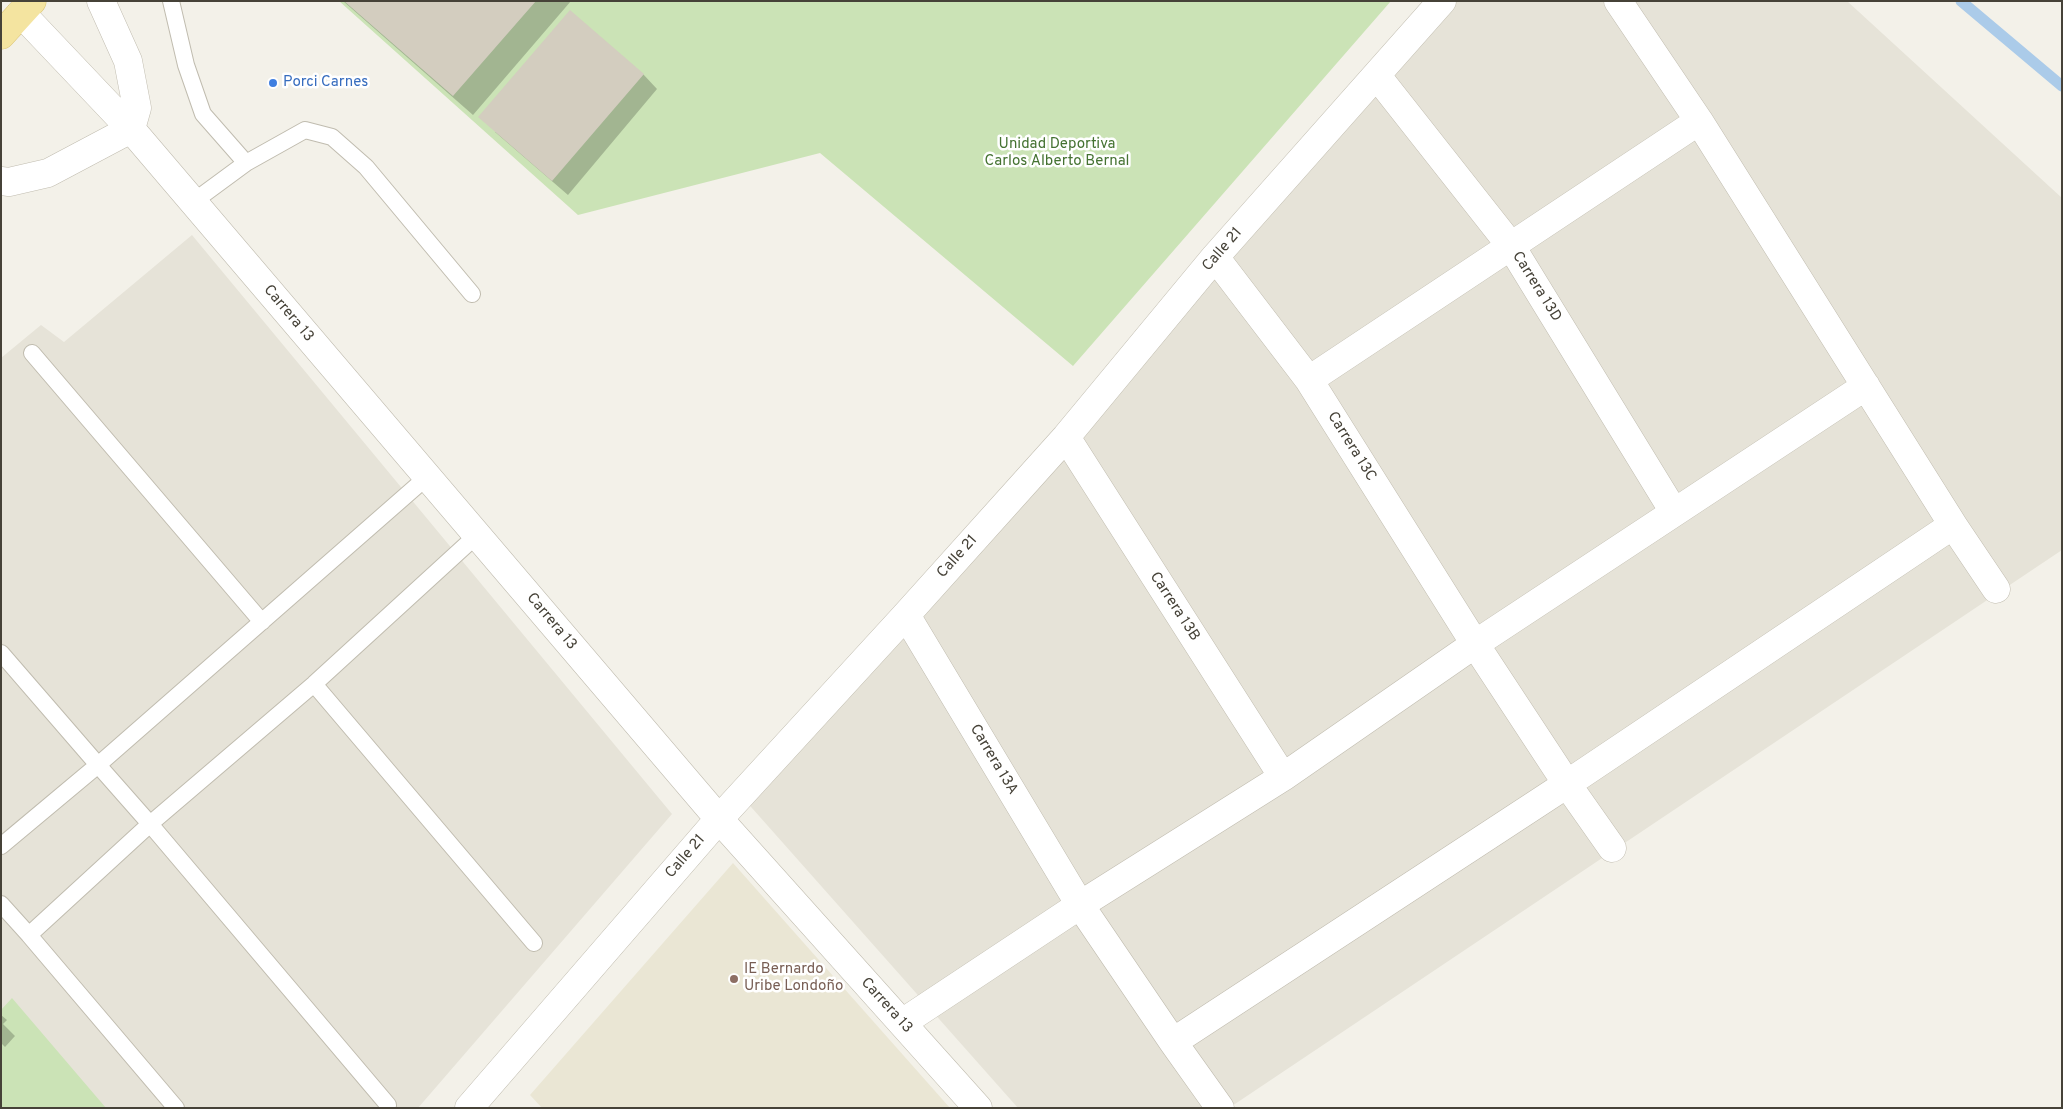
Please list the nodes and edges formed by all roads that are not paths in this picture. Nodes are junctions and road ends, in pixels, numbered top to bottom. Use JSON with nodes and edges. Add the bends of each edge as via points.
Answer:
{"nodes":[{"id":1,"x":101,"y":1,"type":"edge"},
{"id":2,"x":171,"y":1,"type":"edge"},
{"id":3,"x":1442,"y":1,"type":"edge"},
{"id":4,"x":1618,"y":1,"type":"edge"},
{"id":5,"x":27,"y":7,"type":"edge"},
{"id":6,"x":1,"y":35,"type":"edge"},
{"id":7,"x":1377,"y":76,"type":"junction"},
{"id":8,"x":1699,"y":121,"type":"junction"},
{"id":9,"x":131,"y":129,"type":"junction"},
{"id":10,"x":246,"y":164,"type":"junction"},
{"id":11,"x":1,"y":181,"type":"edge"},
{"id":12,"x":193,"y":202,"type":"junction"},
{"id":13,"x":1511,"y":246,"type":"junction"},
{"id":14,"x":1216,"y":257,"type":"junction"},
{"id":15,"x":472,"y":294,"type":"dead end"},
{"id":16,"x":32,"y":353,"type":"dead end"},
{"id":17,"x":1309,"y":380,"type":"junction"},
{"id":18,"x":1866,"y":386,"type":"junction"},
{"id":19,"x":1066,"y":437,"type":"junction"},
{"id":20,"x":427,"y":477,"type":"junction"},
{"id":21,"x":1674,"y":512,"type":"junction"},
{"id":22,"x":1954,"y":525,"type":"junction"},
{"id":23,"x":477,"y":535,"type":"junction"},
{"id":24,"x":1996,"y":589,"type":"dead end"},
{"id":25,"x":906,"y":615,"type":"junction"},
{"id":26,"x":262,"y":622,"type":"junction"},
{"id":27,"x":1475,"y":644,"type":"junction"},
{"id":28,"x":1,"y":653,"type":"edge"},
{"id":29,"x":314,"y":684,"type":"junction"},
{"id":30,"x":98,"y":765,"type":"junction"},
{"id":31,"x":1282,"y":777,"type":"junction"},
{"id":32,"x":1567,"y":784,"type":"junction"},
{"id":33,"x":718,"y":819,"type":"junction"},
{"id":34,"x":150,"y":824,"type":"junction"},
{"id":35,"x":1,"y":846,"type":"edge"},
{"id":36,"x":1612,"y":848,"type":"dead end"},
{"id":37,"x":1,"y":904,"type":"edge"},
{"id":38,"x":1080,"y":905,"type":"junction"},
{"id":39,"x":29,"y":935,"type":"junction"},
{"id":40,"x":534,"y":943,"type":"dead end"},
{"id":41,"x":902,"y":1023,"type":"junction"},
{"id":42,"x":1173,"y":1042,"type":"junction"},
{"id":43,"x":388,"y":1105,"type":"dead end"},
{"id":44,"x":176,"y":1108,"type":"edge"},
{"id":45,"x":469,"y":1108,"type":"edge"},
{"id":46,"x":978,"y":1108,"type":"edge"},
{"id":47,"x":1220,"y":1108,"type":"edge"}],
"edges":[{"from":1,"to":9,"type":"street","via":[[128,61],[136,108]]},
{"from":2,"to":10,"type":"lane","via":[[186,65],[203,114]]},
{"from":3,"to":7,"type":"street","name":"Calle 21"},
{"from":4,"to":8,"type":"street"},
{"from":5,"to":6,"type":"main road"},
{"from":5,"to":9,"type":"street","name":"Carrera 13"},
{"from":7,"to":13,"type":"street","name":"Carrera 13D"},
{"from":7,"to":14,"type":"street","name":"Calle 21"},
{"from":8,"to":13,"type":"street"},
{"from":8,"to":18,"type":"street"},
{"from":9,"to":11,"type":"street","via":[[48,173]]},
{"from":9,"to":12,"type":"street","name":"Carrera 13"},
{"from":10,"to":12,"type":"lane"},
{"from":10,"to":15,"type":"lane","via":[[306,130],[332,138],[366,167]]},
{"from":12,"to":20,"type":"street","name":"Carrera 13"},
{"from":13,"to":17,"type":"street"},
{"from":13,"to":21,"type":"street","name":"Carrera 13D"},
{"from":14,"to":17,"type":"street","name":"Carrera 13C"},
{"from":14,"to":19,"type":"street","name":"Calle 21"},
{"from":16,"to":26,"type":"lane"},
{"from":17,"to":27,"type":"street","name":"Carrera 13C"},
{"from":18,"to":21,"type":"street"},
{"from":18,"to":22,"type":"street"},
{"from":19,"to":25,"type":"street","name":"Calle 21"},
{"from":19,"to":31,"type":"street","name":"Carrera 13B"},
{"from":20,"to":23,"type":"street","name":"Carrera 13"},
{"from":20,"to":26,"type":"lane"},
{"from":21,"to":27,"type":"street"},
{"from":22,"to":24,"type":"street"},
{"from":22,"to":32,"type":"street"},
{"from":23,"to":29,"type":"lane"},
{"from":23,"to":33,"type":"street","name":"Carrera 13"},
{"from":25,"to":33,"type":"street","name":"Calle 21"},
{"from":25,"to":38,"type":"street","name":"Carrera 13A"},
{"from":26,"to":30,"type":"lane"},
{"from":27,"to":31,"type":"street"},
{"from":27,"to":32,"type":"street","name":"Carrera 13C"},
{"from":28,"to":30,"type":"lane"},
{"from":29,"to":34,"type":"lane"},
{"from":29,"to":40,"type":"lane"},
{"from":30,"to":34,"type":"lane"},
{"from":30,"to":35,"type":"lane"},
{"from":31,"to":38,"type":"street"},
{"from":32,"to":36,"type":"street","name":"Carrera 13C"},
{"from":32,"to":42,"type":"street"},
{"from":33,"to":41,"type":"street","name":"Carrera 13"},
{"from":33,"to":45,"type":"street","name":"Calle 21"},
{"from":34,"to":39,"type":"lane"},
{"from":34,"to":43,"type":"lane"},
{"from":37,"to":39,"type":"lane"},
{"from":38,"to":41,"type":"street"},
{"from":38,"to":42,"type":"street","name":"Carrera 13A"},
{"from":39,"to":44,"type":"lane"},
{"from":41,"to":46,"type":"street","name":"Carrera 13"},
{"from":42,"to":47,"type":"street","name":"Carrera 13A"}]}
